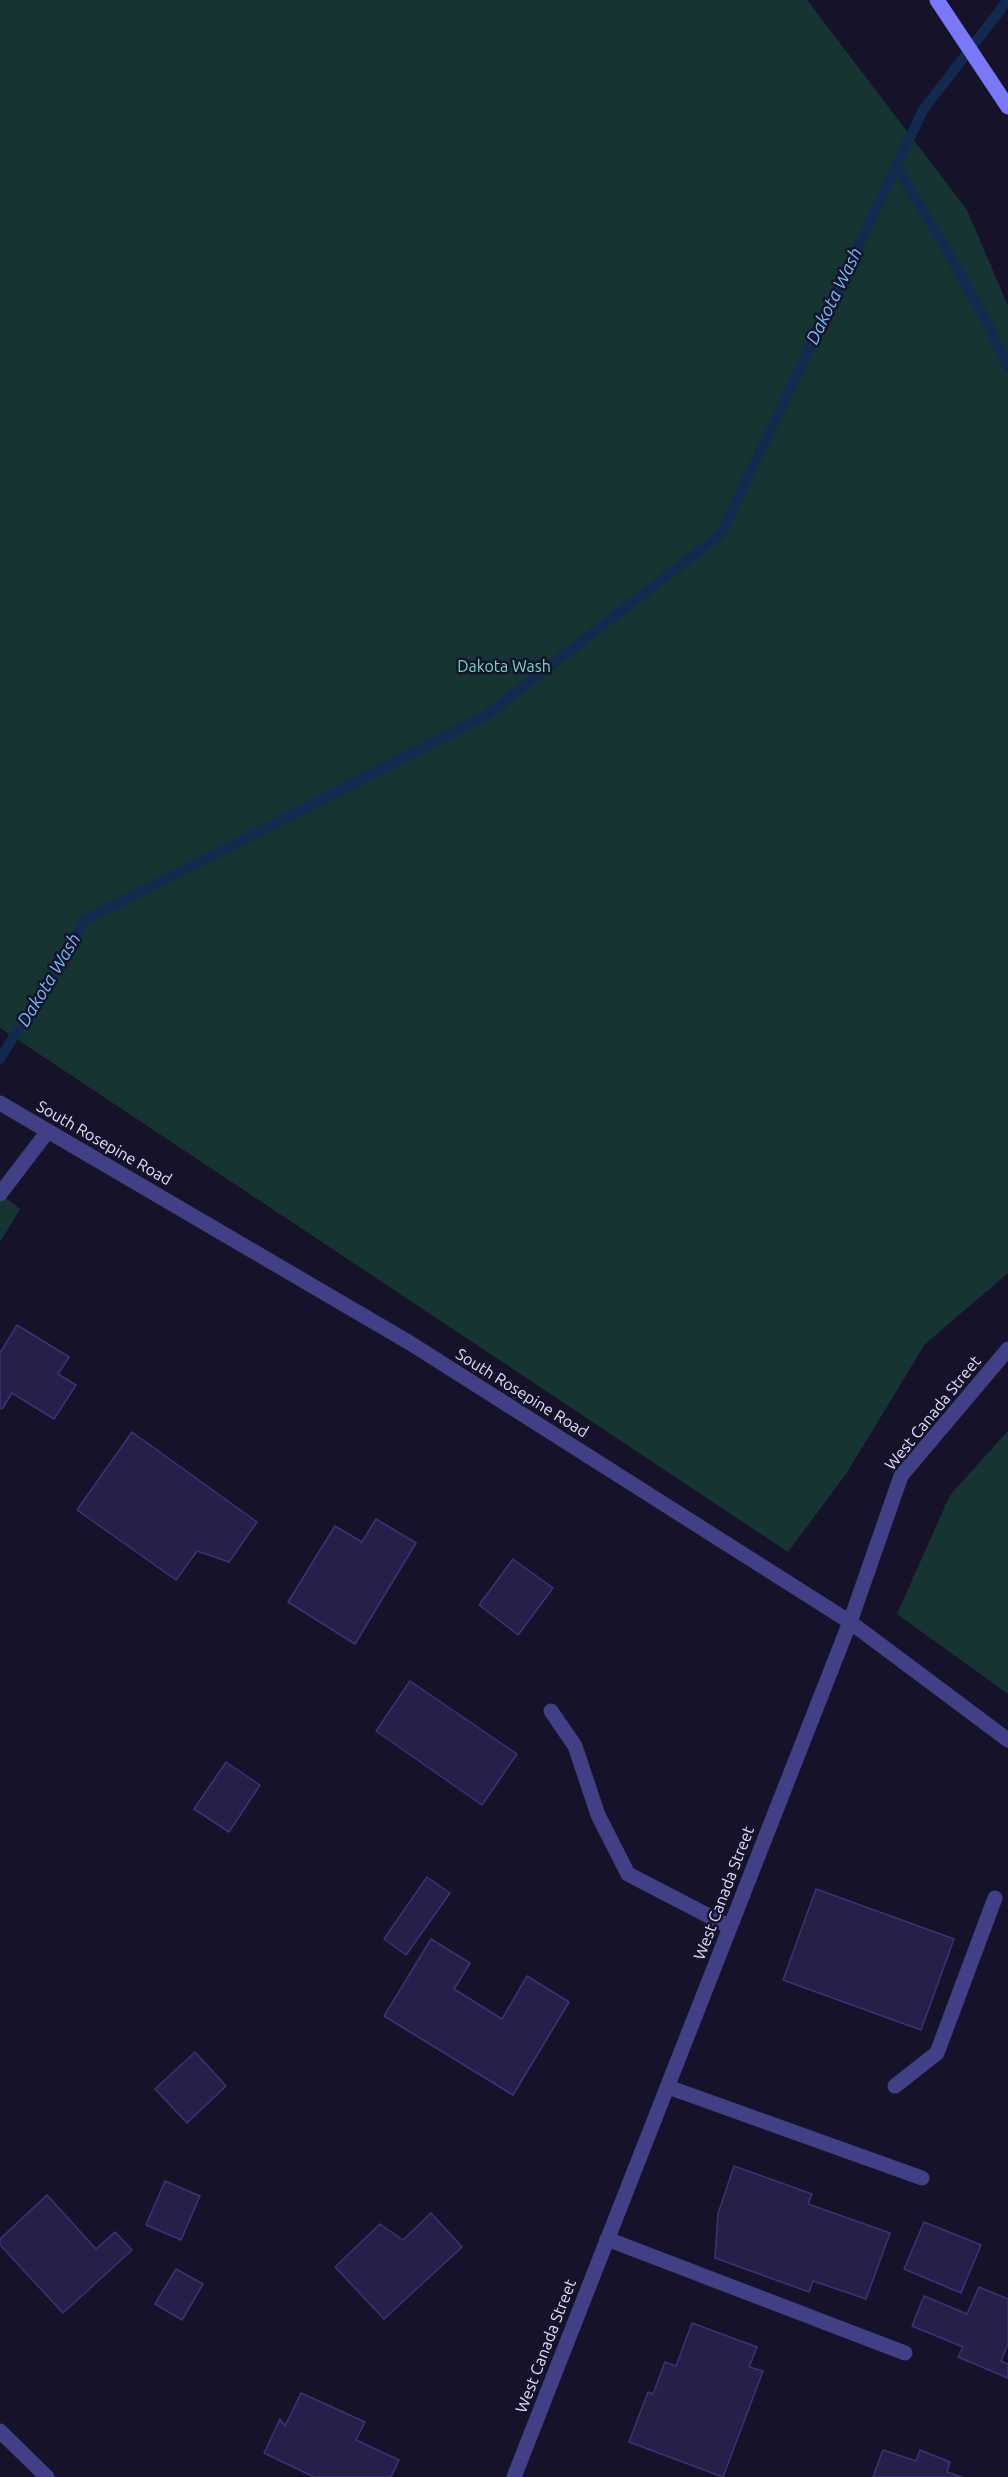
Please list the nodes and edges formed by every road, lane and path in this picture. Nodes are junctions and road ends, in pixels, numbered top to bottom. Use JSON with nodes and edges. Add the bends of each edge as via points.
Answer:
{"nodes":[{"id":1,"x":937,"y":0,"type":"edge"},
{"id":2,"x":1008,"y":107,"type":"edge"},
{"id":3,"x":0,"y":1103,"type":"edge"},
{"id":4,"x":48,"y":1131,"type":"junction"},
{"id":5,"x":0,"y":1194,"type":"edge"},
{"id":6,"x":1008,"y":1349,"type":"edge"},
{"id":7,"x":850,"y":1622,"type":"junction"},
{"id":8,"x":551,"y":1711,"type":"dead end"},
{"id":9,"x":1008,"y":1740,"type":"edge"},
{"id":10,"x":995,"y":1898,"type":"dead end"},
{"id":11,"x":730,"y":1927,"type":"junction"},
{"id":12,"x":895,"y":2086,"type":"dead end"},
{"id":13,"x":668,"y":2087,"type":"junction"},
{"id":14,"x":922,"y":2178,"type":"dead end"},
{"id":15,"x":607,"y":2240,"type":"junction"},
{"id":16,"x":905,"y":2353,"type":"dead end"},
{"id":17,"x":0,"y":2431,"type":"edge"},
{"id":18,"x":47,"y":2477,"type":"edge"},
{"id":19,"x":514,"y":2477,"type":"edge"}],
"edges":[{"from":1,"to":2,"type":"main road"},
{"from":3,"to":4,"type":"street","name":"South Rosepine Road"},
{"from":4,"to":5,"type":"street"},
{"from":4,"to":7,"type":"street","name":"South Rosepine Road","via":[[410,1343]]},
{"from":6,"to":7,"type":"street","name":"West Canada Street","via":[[901,1476]]},
{"from":7,"to":9,"type":"street","name":"South Rosepine Road"},
{"from":7,"to":11,"type":"street","name":"West Canada Street"},
{"from":8,"to":11,"type":"street","via":[[575,1746],[598,1815],[628,1874]]},
{"from":10,"to":12,"type":"street","via":[[938,2053]]},
{"from":11,"to":13,"type":"street","name":"West Canada Street"},
{"from":13,"to":14,"type":"street"},
{"from":13,"to":15,"type":"street","name":"West Canada Street"},
{"from":15,"to":16,"type":"street"},
{"from":15,"to":19,"type":"street","name":"West Canada Street"},
{"from":17,"to":18,"type":"street"}]}
